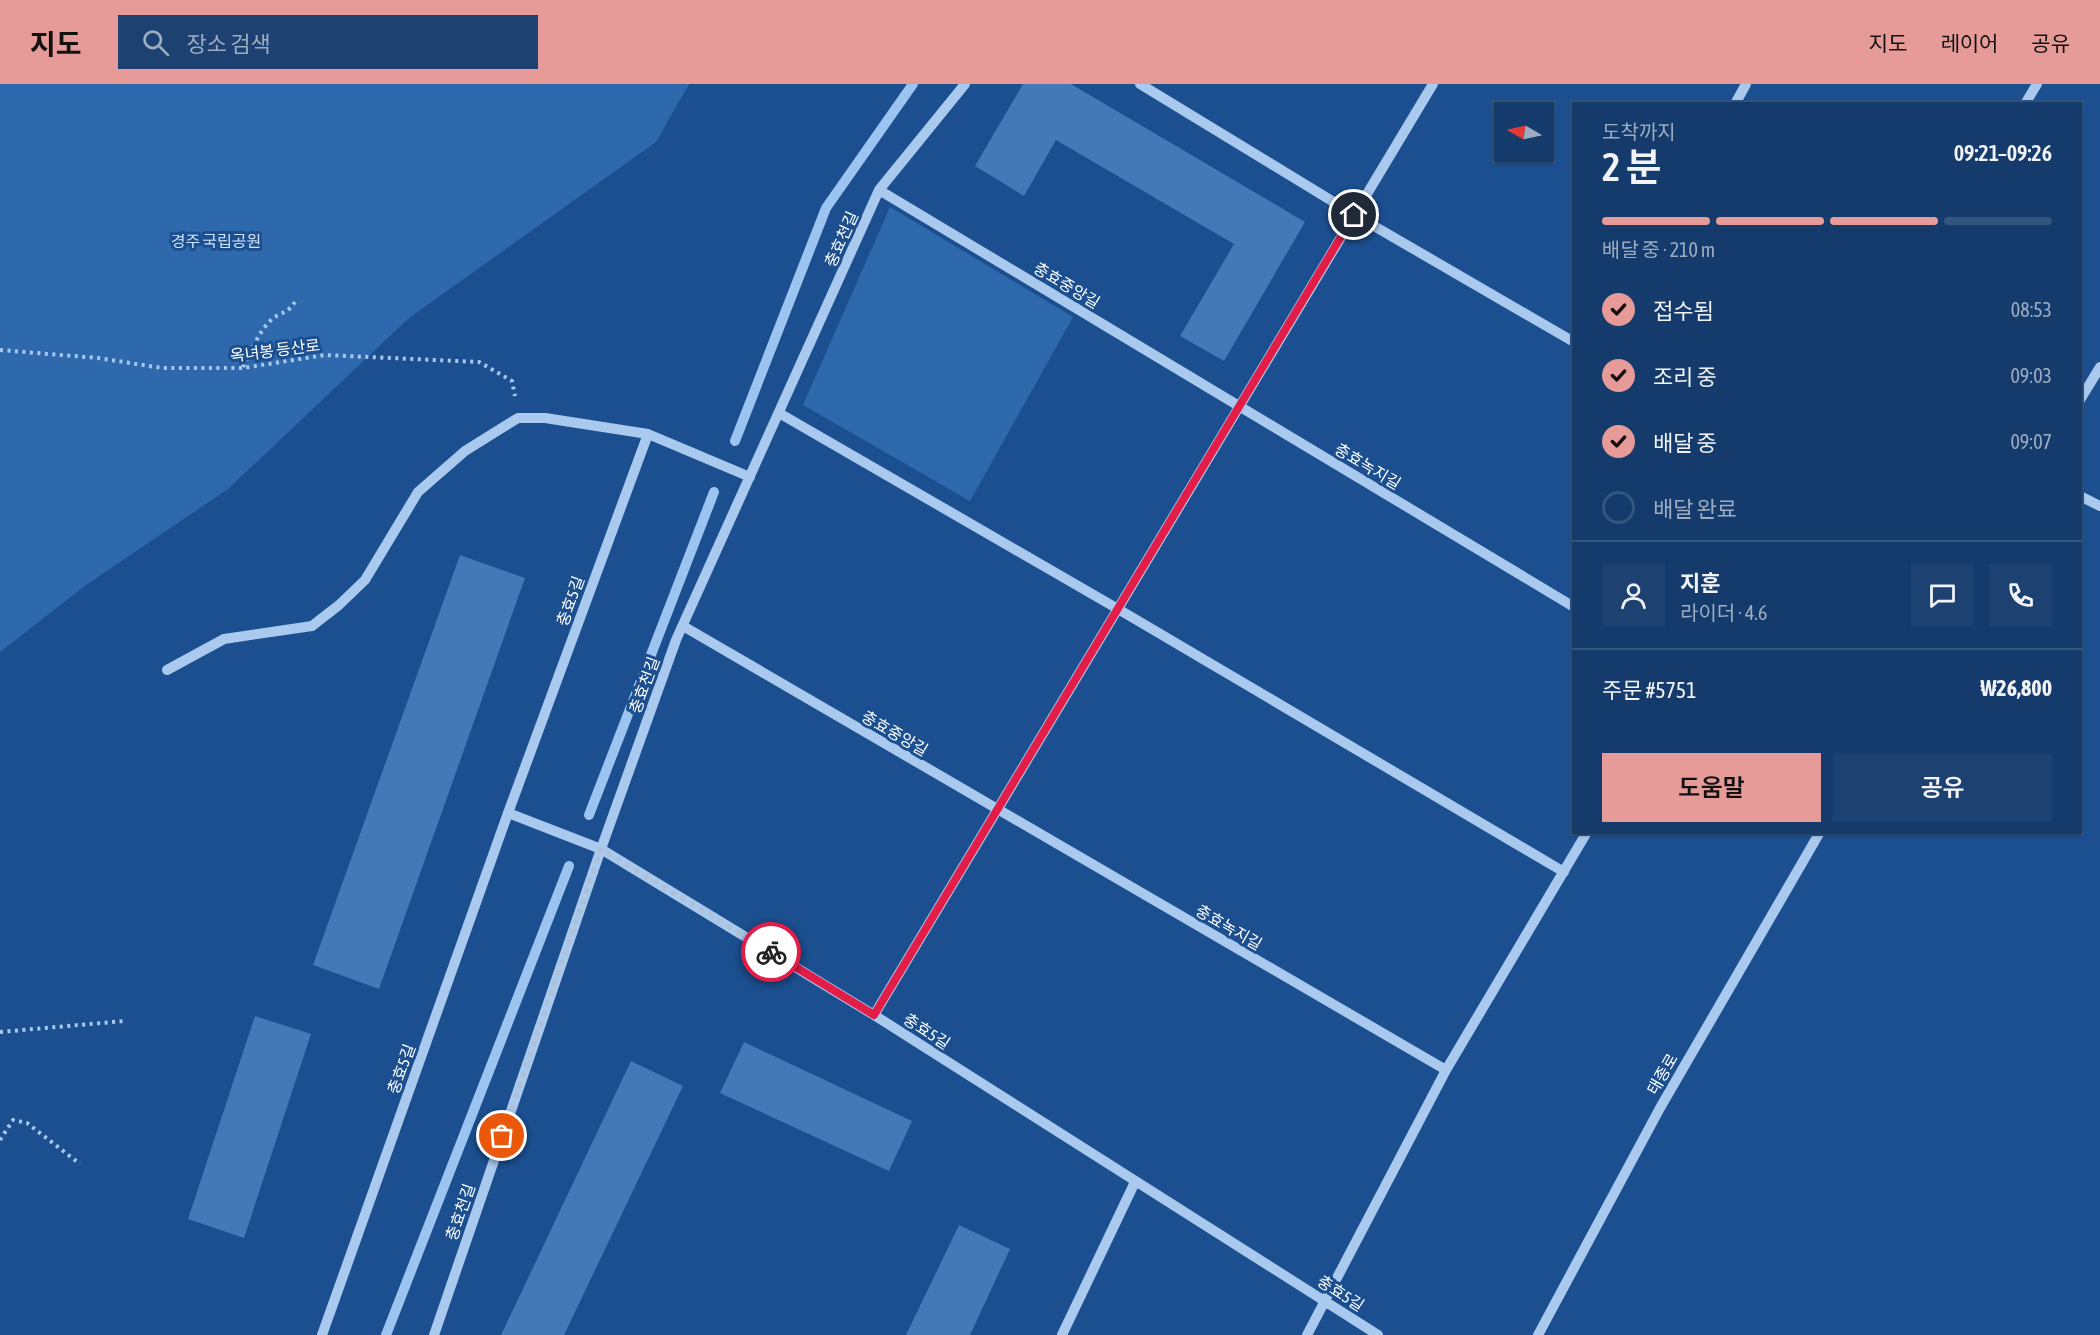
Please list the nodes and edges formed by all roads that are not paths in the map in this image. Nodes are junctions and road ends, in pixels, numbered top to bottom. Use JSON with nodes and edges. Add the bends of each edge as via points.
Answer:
{"nodes":[{"id":1,"x":966,"y":84,"type":"edge"},
{"id":2,"x":1140,"y":84,"type":"edge"},
{"id":3,"x":1433,"y":84,"type":"edge"},
{"id":4,"x":1746,"y":84,"type":"edge"},
{"id":5,"x":2037,"y":84,"type":"edge"},
{"id":6,"x":1736,"y":102,"type":"edge"},
{"id":7,"x":2026,"y":102,"type":"edge"},
{"id":8,"x":879,"y":190,"type":"junction"},
{"id":9,"x":1354,"y":215,"type":"junction"},
{"id":10,"x":1572,"y":341,"type":"edge"},
{"id":11,"x":2100,"y":367,"type":"edge"},
{"id":12,"x":2082,"y":397,"type":"edge"},
{"id":13,"x":1240,"y":406,"type":"junction"},
{"id":14,"x":779,"y":413,"type":"junction"},
{"id":15,"x":648,"y":434,"type":"junction"},
{"id":16,"x":750,"y":477,"type":"junction"},
{"id":17,"x":2082,"y":497,"type":"edge"},
{"id":18,"x":2100,"y":506,"type":"edge"},
{"id":19,"x":1572,"y":606,"type":"edge"},
{"id":20,"x":1118,"y":609,"type":"junction"},
{"id":21,"x":683,"y":626,"type":"junction"},
{"id":22,"x":167,"y":669,"type":"dead end"},
{"id":23,"x":998,"y":811,"type":"junction"},
{"id":24,"x":508,"y":813,"type":"junction"},
{"id":25,"x":1586,"y":834,"type":"edge"},
{"id":26,"x":1819,"y":834,"type":"edge"},
{"id":27,"x":601,"y":849,"type":"junction"},
{"id":28,"x":1564,"y":872,"type":"junction"},
{"id":29,"x":874,"y":1015,"type":"junction"},
{"id":30,"x":1446,"y":1070,"type":"junction"},
{"id":31,"x":1135,"y":1182,"type":"junction"},
{"id":32,"x":1324,"y":1299,"type":"junction"},
{"id":33,"x":322,"y":1335,"type":"edge"},
{"id":34,"x":434,"y":1335,"type":"edge"},
{"id":35,"x":1062,"y":1335,"type":"edge"},
{"id":36,"x":1307,"y":1335,"type":"edge"},
{"id":37,"x":1378,"y":1335,"type":"edge"},
{"id":38,"x":1538,"y":1335,"type":"edge"}],
"edges":[{"from":1,"to":8,"type":"street","name":"충효천길"},
{"from":2,"to":9,"type":"street"},
{"from":3,"to":9,"type":"street"},
{"from":4,"to":6,"type":"street"},
{"from":5,"to":7,"type":"street"},
{"from":8,"to":13,"type":"street","name":"충효중앙길"},
{"from":8,"to":14,"type":"street","name":"충효천길"},
{"from":9,"to":10,"type":"street"},
{"from":9,"to":13,"type":"street"},
{"from":11,"to":12,"type":"street"},
{"from":13,"to":19,"type":"street","name":"충효녹지길"},
{"from":13,"to":20,"type":"street"},
{"from":14,"to":16,"type":"street","name":"충효천길"},
{"from":14,"to":20,"type":"street"},
{"from":15,"to":16,"type":"street"},
{"from":15,"to":22,"type":"street","via":[[555,419],[518,418],[465,451],[418,492],[365,580],[312,626],[224,639]]},
{"from":15,"to":24,"type":"street","name":"충효5길"},
{"from":16,"to":21,"type":"street","name":"충효천길"},
{"from":17,"to":18,"type":"street"},
{"from":20,"to":23,"type":"street"},
{"from":20,"to":28,"type":"street"},
{"from":21,"to":23,"type":"street","name":"충효중앙길"},
{"from":21,"to":27,"type":"street","name":"충효천길"},
{"from":23,"to":29,"type":"street"},
{"from":23,"to":30,"type":"street","name":"충효녹지길"},
{"from":24,"to":27,"type":"street","name":"충효5길"},
{"from":24,"to":33,"type":"street","name":"충효5길"},
{"from":25,"to":28,"type":"street"},
{"from":26,"to":38,"type":"street","name":"태종로","via":[[1660,1108]]},
{"from":27,"to":29,"type":"street","name":"충효5길"},
{"from":27,"to":34,"type":"street","name":"충효천길"},
{"from":28,"to":30,"type":"street"},
{"from":29,"to":31,"type":"street","name":"충효5길"},
{"from":30,"to":32,"type":"street"},
{"from":31,"to":32,"type":"street","name":"충효5길"},
{"from":31,"to":35,"type":"street"},
{"from":32,"to":36,"type":"street"},
{"from":32,"to":37,"type":"street","name":"충효5길"}]}
